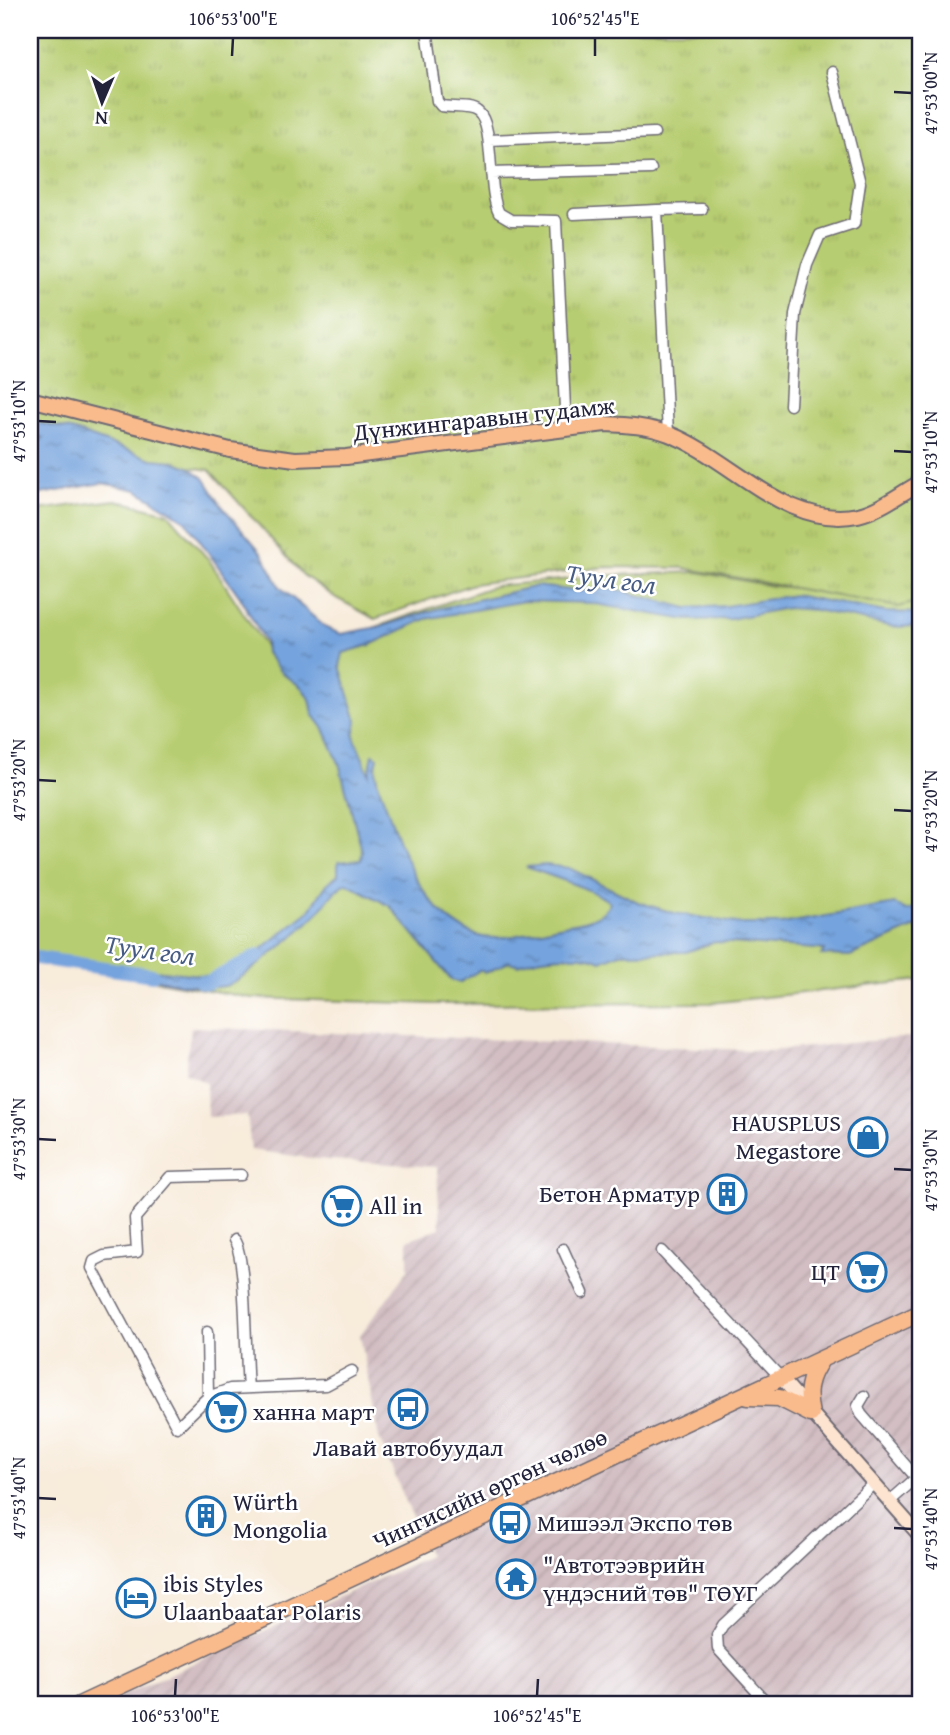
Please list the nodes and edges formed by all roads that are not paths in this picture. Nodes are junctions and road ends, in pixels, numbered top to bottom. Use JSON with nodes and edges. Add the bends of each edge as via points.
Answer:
{"nodes":[{"id":1,"x":427,"y":30,"type":"edge"},
{"id":2,"x":831,"y":72,"type":"dead end"},
{"id":3,"x":654,"y":133,"type":"dead end"},
{"id":4,"x":489,"y":140,"type":"junction"},
{"id":5,"x":651,"y":169,"type":"dead end"},
{"id":6,"x":491,"y":173,"type":"junction"},
{"id":7,"x":702,"y":209,"type":"dead end"},
{"id":8,"x":657,"y":210,"type":"junction"},
{"id":9,"x":575,"y":214,"type":"dead end"},
{"id":10,"x":30,"y":399,"type":"edge"},
{"id":11,"x":790,"y":405,"type":"dead end"},
{"id":12,"x":566,"y":429,"type":"junction"},
{"id":13,"x":668,"y":433,"type":"junction"},
{"id":14,"x":920,"y":483,"type":"edge"},
{"id":15,"x":241,"y":1175,"type":"dead end"},
{"id":16,"x":233,"y":1240,"type":"dead end"},
{"id":17,"x":564,"y":1249,"type":"dead end"},
{"id":18,"x":662,"y":1251,"type":"dead end"},
{"id":19,"x":583,"y":1293,"type":"dead end"},
{"id":20,"x":920,"y":1314,"type":"edge"},
{"id":21,"x":207,"y":1332,"type":"dead end"},
{"id":22,"x":822,"y":1359,"type":"junction"},
{"id":23,"x":352,"y":1371,"type":"dead end"},
{"id":24,"x":781,"y":1378,"type":"junction"},
{"id":25,"x":248,"y":1388,"type":"junction"},
{"id":26,"x":864,"y":1395,"type":"dead end"},
{"id":27,"x":208,"y":1397,"type":"junction"},
{"id":28,"x":740,"y":1397,"type":"junction"},
{"id":29,"x":811,"y":1414,"type":"junction"},
{"id":30,"x":918,"y":1480,"type":"edge"},
{"id":31,"x":873,"y":1484,"type":"junction"},
{"id":32,"x":889,"y":1502,"type":"junction"},
{"id":33,"x":920,"y":1536,"type":"edge"},
{"id":34,"x":79,"y":1705,"type":"edge"},
{"id":35,"x":769,"y":1705,"type":"edge"}],
"edges":[{"from":1,"to":4,"type":"street","via":[[437,101],[441,106],[477,110]]},
{"from":2,"to":11,"type":"street","via":[[860,183],[855,224],[820,235],[807,265],[795,313]]},
{"from":3,"to":4,"type":"street"},
{"from":4,"to":6,"type":"street"},
{"from":5,"to":6,"type":"street"},
{"from":6,"to":12,"type":"street","via":[[496,208],[503,217],[556,220]]},
{"from":7,"to":8,"type":"street"},
{"from":8,"to":9,"type":"street"},
{"from":8,"to":13,"type":"street"},
{"from":10,"to":12,"type":"main road","name":"Дүнжингаравын гудамж","via":[[230,450],[295,459],[346,457]]},
{"from":12,"to":13,"type":"main road","name":"Дүнжингаравын гудамж","via":[[605,424]]},
{"from":13,"to":14,"type":"main road","name":"Дүнжингаравын гудамж","via":[[783,501],[823,515],[857,516]]},
{"from":15,"to":27,"type":"street","via":[[170,1177],[135,1218],[137,1252],[93,1261],[92,1268],[177,1427]]},
{"from":16,"to":25,"type":"street","via":[[243,1272]]},
{"from":17,"to":19,"type":"street"},
{"from":18,"to":24,"type":"street"},
{"from":20,"to":22,"type":"highway","name":"Чингисийн өргөн чөлөө"},
{"from":21,"to":27,"type":"street"},
{"from":22,"to":24,"type":"highway","name":"Чингисийн өргөн чөлөө"},
{"from":22,"to":29,"type":"highway","via":[[807,1389]]},
{"from":23,"to":25,"type":"street","via":[[326,1385]]},
{"from":24,"to":28,"type":"highway","name":"Чингисийн өргөн чөлөө"},
{"from":24,"to":29,"type":"main road"},
{"from":25,"to":27,"type":"street"},
{"from":26,"to":30,"type":"street","via":[[858,1406],[860,1414]]},
{"from":28,"to":29,"type":"highway","via":[[779,1398]]},
{"from":28,"to":34,"type":"highway","name":"Чингисийн өргөн чөлөө"},
{"from":29,"to":31,"type":"main road"},
{"from":30,"to":32,"type":"street"},
{"from":31,"to":32,"type":"main road"},
{"from":31,"to":35,"type":"street","via":[[717,1635],[719,1649]]},
{"from":32,"to":33,"type":"main road"}]}
